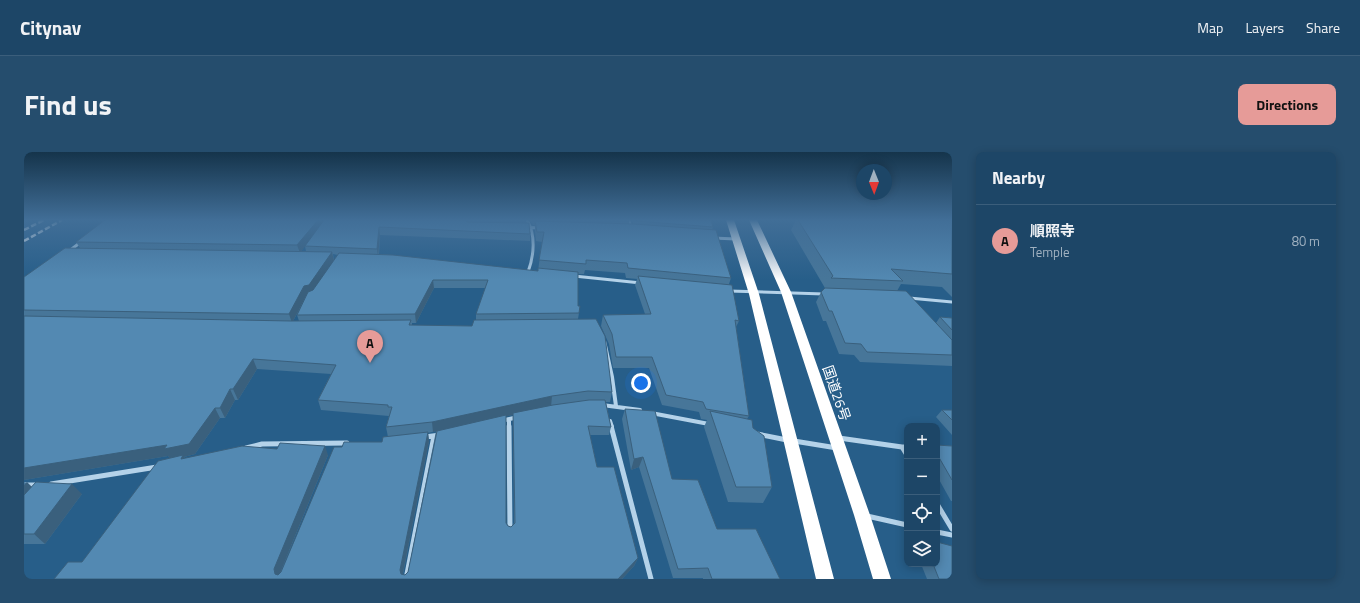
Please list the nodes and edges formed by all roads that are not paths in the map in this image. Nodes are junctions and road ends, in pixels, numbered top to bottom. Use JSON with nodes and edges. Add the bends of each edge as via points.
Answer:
{"nodes":[{"id":1,"x":736,"y":239,"type":"edge"},
{"id":2,"x":83,"y":240,"type":"edge"},
{"id":3,"x":532,"y":240,"type":"edge"},
{"id":4,"x":762,"y":240,"type":"edge"},
{"id":5,"x":74,"y":253,"type":"edge"},
{"id":6,"x":520,"y":271,"type":"edge"},
{"id":7,"x":528,"y":272,"type":"junction"},
{"id":8,"x":536,"y":273,"type":"edge"},
{"id":9,"x":567,"y":276,"type":"edge"},
{"id":10,"x":645,"y":283,"type":"edge"},
{"id":11,"x":723,"y":291,"type":"edge"},
{"id":12,"x":786,"y":292,"type":"junction"},
{"id":13,"x":754,"y":294,"type":"junction"},
{"id":14,"x":830,"y":294,"type":"edge"},
{"id":15,"x":952,"y":302,"type":"edge"},
{"id":16,"x":908,"y":303,"type":"edge"},
{"id":17,"x":603,"y":338,"type":"edge"},
{"id":18,"x":593,"y":405,"type":"edge"},
{"id":19,"x":606,"y":405,"type":"junction"},
{"id":20,"x":616,"y":406,"type":"junction"},
{"id":21,"x":523,"y":416,"type":"edge"},
{"id":22,"x":509,"y":419,"type":"junction"},
{"id":23,"x":494,"y":422,"type":"edge"},
{"id":24,"x":716,"y":426,"type":"edge"},
{"id":25,"x":449,"y":433,"type":"edge"},
{"id":26,"x":754,"y":433,"type":"edge"},
{"id":27,"x":434,"y":436,"type":"junction"},
{"id":28,"x":421,"y":438,"type":"edge"},
{"id":29,"x":791,"y":440,"type":"junction"},
{"id":30,"x":337,"y":443,"type":"junction"},
{"id":31,"x":352,"y":443,"type":"edge"},
{"id":32,"x":837,"y":443,"type":"junction"},
{"id":33,"x":904,"y":447,"type":"edge"},
{"id":34,"x":241,"y":449,"type":"edge"},
{"id":35,"x":334,"y":450,"type":"edge"},
{"id":36,"x":166,"y":465,"type":"edge"},
{"id":37,"x":24,"y":485,"type":"edge"},
{"id":38,"x":940,"y":509,"type":"edge"},
{"id":39,"x":862,"y":515,"type":"junction"},
{"id":40,"x":904,"y":524,"type":"edge"},
{"id":41,"x":952,"y":529,"type":"edge"},
{"id":42,"x":510,"y":531,"type":"edge"},
{"id":43,"x":940,"y":533,"type":"edge"},
{"id":44,"x":952,"y":535,"type":"edge"},
{"id":45,"x":406,"y":579,"type":"edge"},
{"id":46,"x":651,"y":579,"type":"edge"},
{"id":47,"x":825,"y":579,"type":"edge"},
{"id":48,"x":882,"y":579,"type":"edge"}],
"edges":[{"from":1,"to":13,"type":"highway"},
{"from":2,"to":5,"type":"street","via":[[66,253]]},
{"from":3,"to":7,"type":"street","via":[[531,265]]},
{"from":4,"to":12,"type":"highway","name":"国道26号"},
{"from":6,"to":7,"type":"street"},
{"from":7,"to":8,"type":"street"},
{"from":9,"to":10,"type":"street"},
{"from":11,"to":13,"type":"street"},
{"from":12,"to":13,"type":"street"},
{"from":12,"to":14,"type":"street"},
{"from":12,"to":32,"type":"highway","name":"国道26号"},
{"from":13,"to":29,"type":"highway"},
{"from":15,"to":16,"type":"street","via":[[903,298]]},
{"from":17,"to":20,"type":"street"},
{"from":18,"to":19,"type":"street"},
{"from":19,"to":20,"type":"street"},
{"from":19,"to":46,"type":"street"},
{"from":20,"to":24,"type":"street"},
{"from":21,"to":22,"type":"street"},
{"from":22,"to":23,"type":"street"},
{"from":22,"to":42,"type":"street"},
{"from":25,"to":27,"type":"street"},
{"from":26,"to":29,"type":"street"},
{"from":27,"to":28,"type":"street"},
{"from":27,"to":45,"type":"street"},
{"from":29,"to":32,"type":"street"},
{"from":29,"to":47,"type":"highway"},
{"from":30,"to":31,"type":"street"},
{"from":30,"to":34,"type":"street","via":[[262,444]]},
{"from":30,"to":35,"type":"street"},
{"from":32,"to":33,"type":"street","via":[[853,441]]},
{"from":32,"to":39,"type":"highway","name":"国道26号"},
{"from":36,"to":37,"type":"street","via":[[48,485]]},
{"from":38,"to":41,"type":"street"},
{"from":39,"to":40,"type":"street"},
{"from":39,"to":48,"type":"highway","name":"国道26号"},
{"from":43,"to":44,"type":"street"}]}
